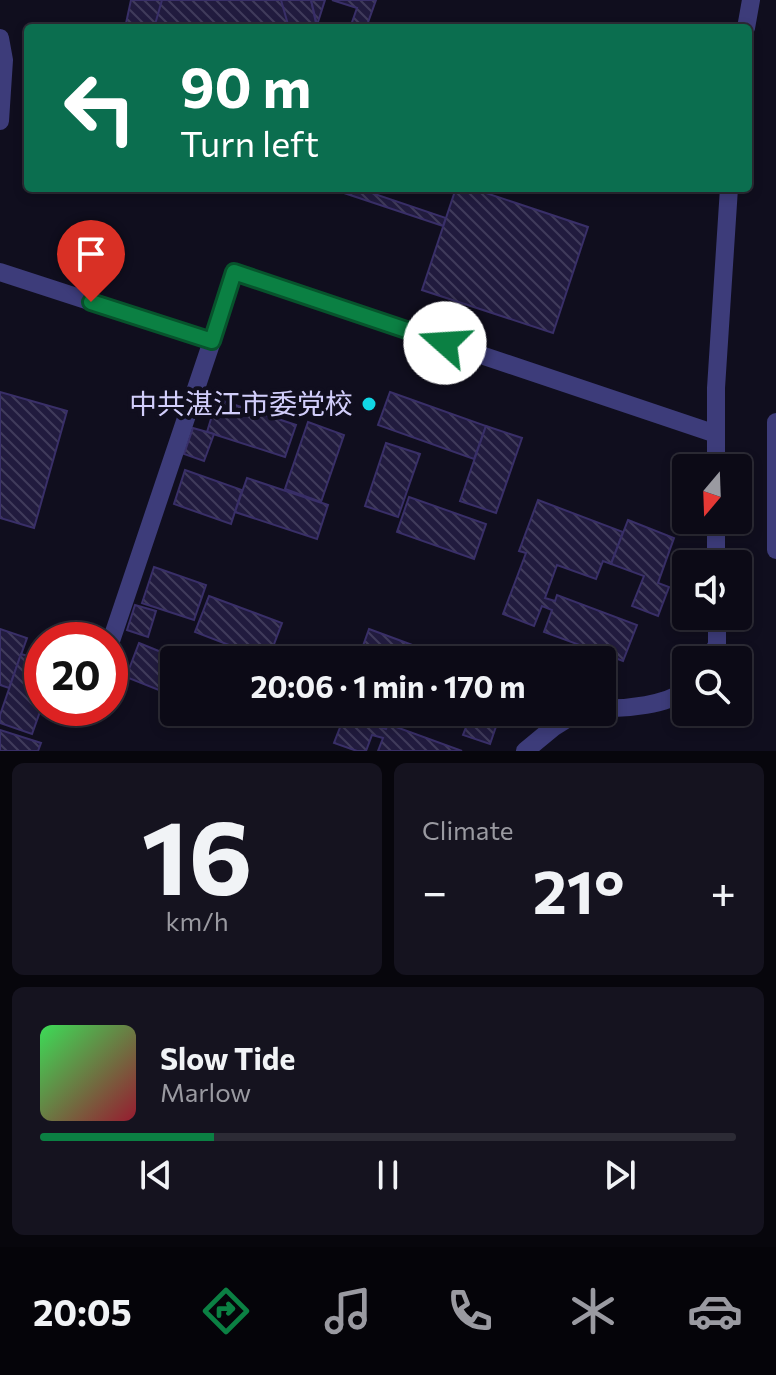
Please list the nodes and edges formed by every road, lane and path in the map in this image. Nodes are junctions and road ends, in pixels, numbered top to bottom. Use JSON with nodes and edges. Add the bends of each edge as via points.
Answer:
{"nodes":[{"id":1,"x":751,"y":0,"type":"edge"},
{"id":2,"x":747,"y":24,"type":"edge"},
{"id":3,"x":0,"y":38,"type":"edge"},
{"id":4,"x":0,"y":121,"type":"edge"},
{"id":5,"x":729,"y":192,"type":"edge"},
{"id":6,"x":0,"y":272,"type":"edge"},
{"id":7,"x":212,"y":341,"type":"junction"},
{"id":8,"x":776,"y":422,"type":"edge"},
{"id":9,"x":716,"y":434,"type":"junction"},
{"id":10,"x":716,"y":454,"type":"edge"},
{"id":11,"x":776,"y":550,"type":"edge"},
{"id":12,"x":117,"y":622,"type":"edge"},
{"id":13,"x":672,"y":698,"type":"edge"},
{"id":14,"x":616,"y":707,"type":"edge"},
{"id":15,"x":556,"y":726,"type":"edge"},
{"id":16,"x":525,"y":751,"type":"edge"}],
"edges":[{"from":1,"to":2,"type":"street"},
{"from":3,"to":4,"type":"street"},
{"from":5,"to":9,"type":"street"},
{"from":6,"to":7,"type":"street"},
{"from":7,"to":9,"type":"street","via":[[234,272]]},
{"from":7,"to":12,"type":"street"},
{"from":8,"to":11,"type":"street"},
{"from":9,"to":10,"type":"street"},
{"from":13,"to":14,"type":"street"},
{"from":15,"to":16,"type":"street"}]}
